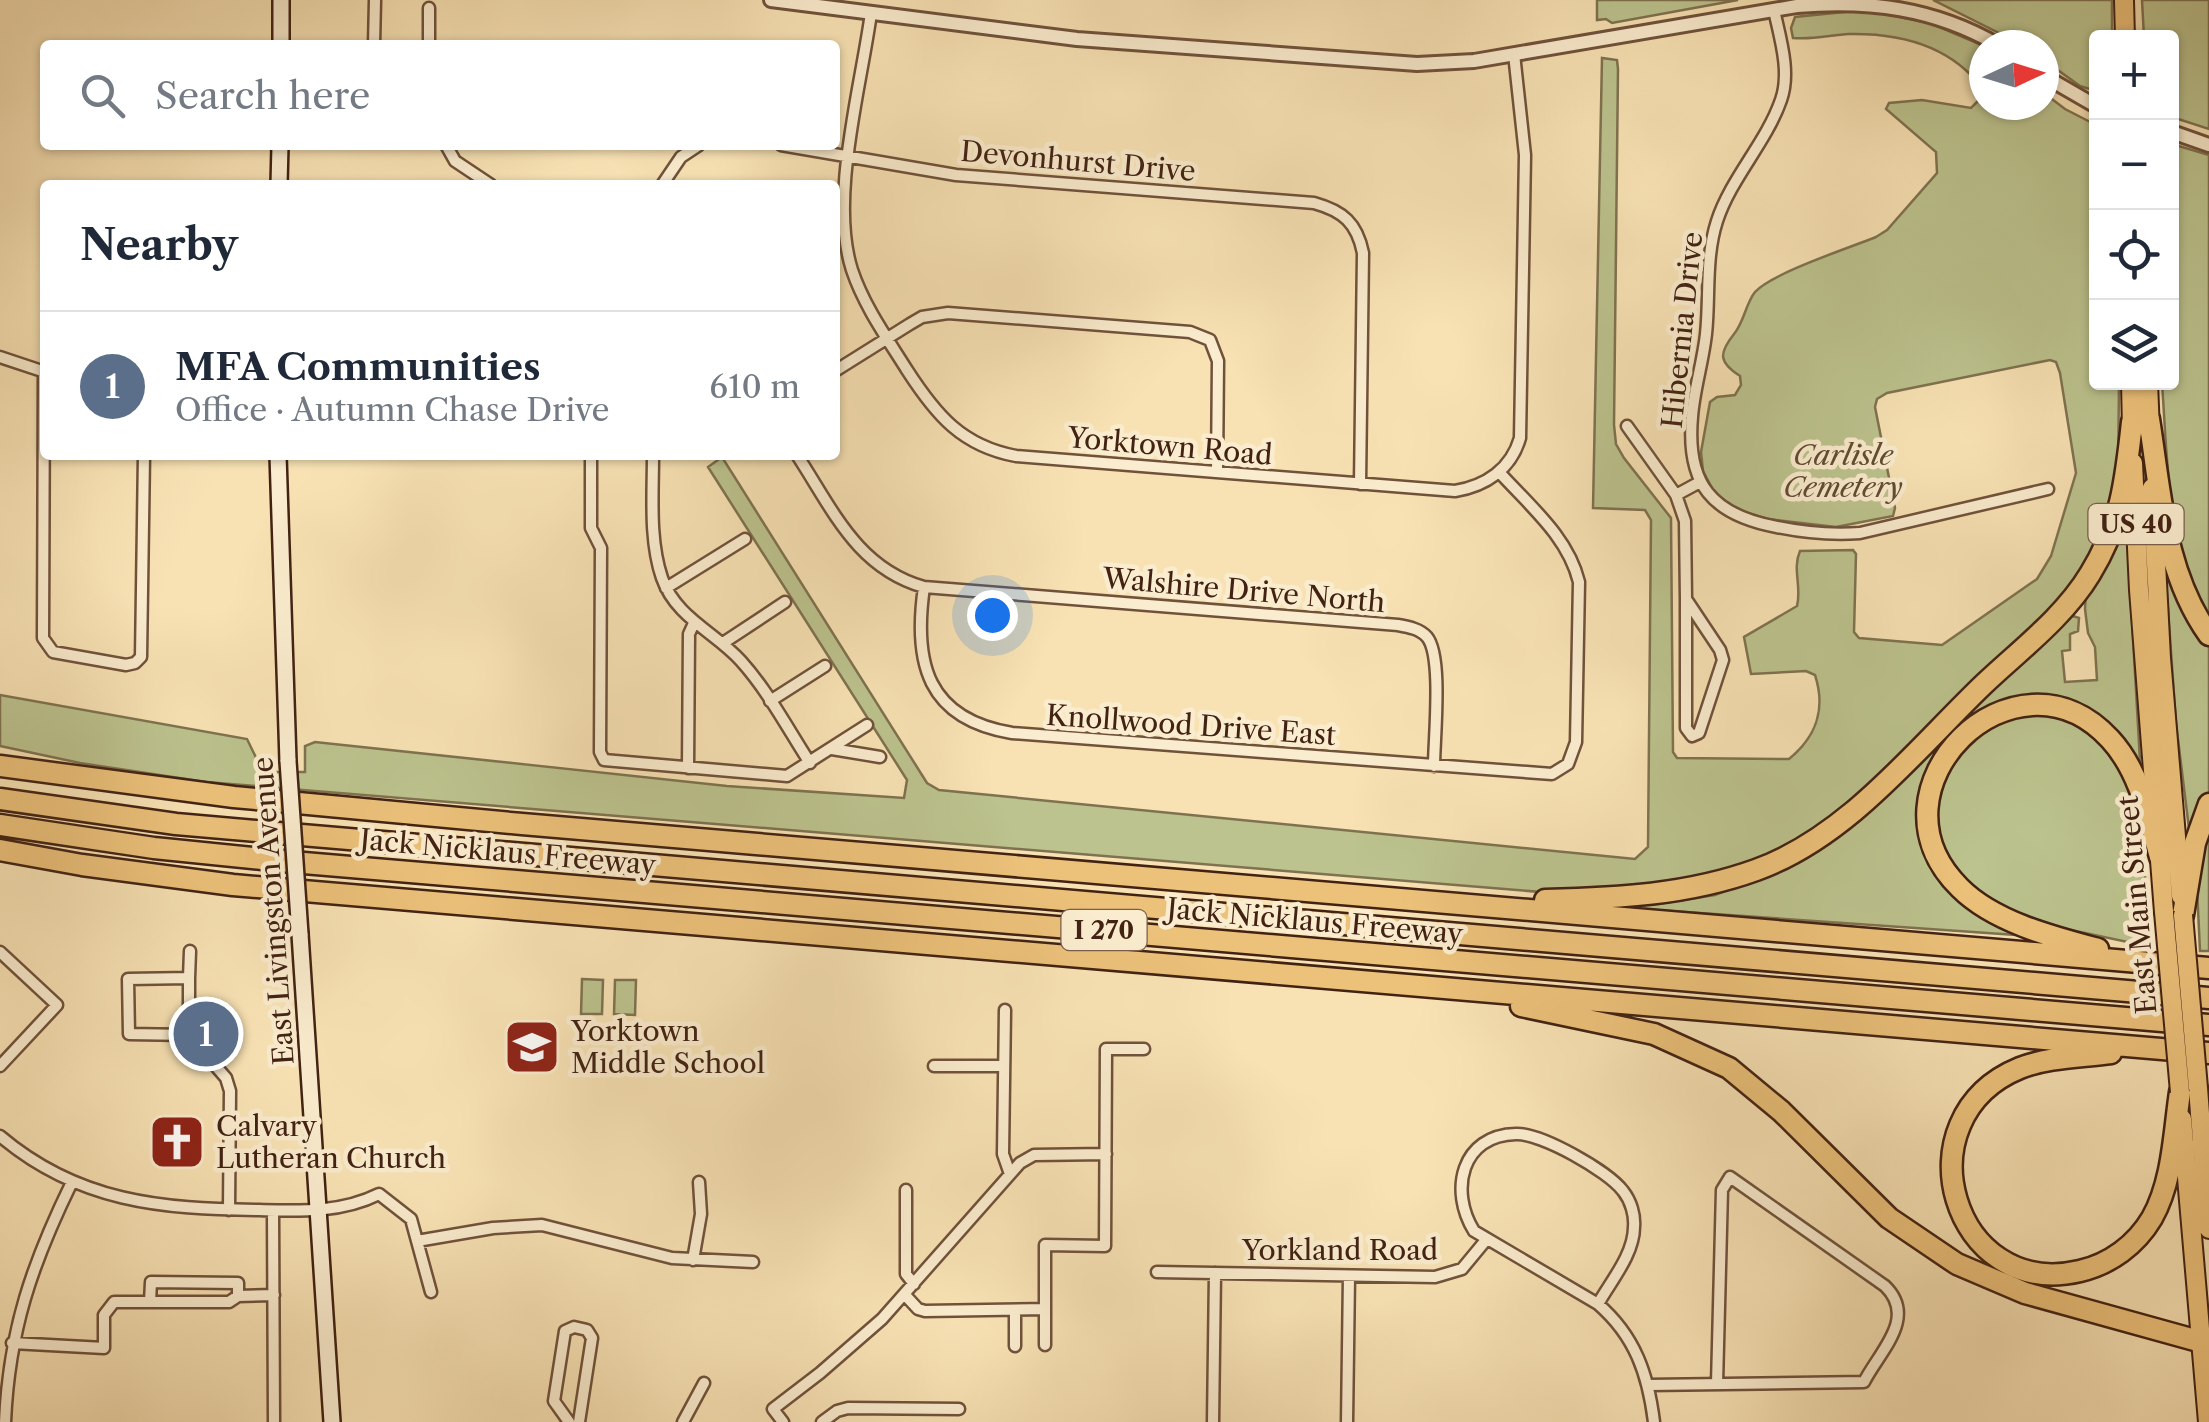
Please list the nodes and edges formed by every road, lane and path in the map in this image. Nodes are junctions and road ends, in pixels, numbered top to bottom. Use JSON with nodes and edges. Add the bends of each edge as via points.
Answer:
{"nodes":[{"id":1,"x":281,"y":0,"type":"edge"},
{"id":2,"x":375,"y":0,"type":"edge"},
{"id":3,"x":772,"y":0,"type":"edge"},
{"id":4,"x":2124,"y":0,"type":"edge"},
{"id":5,"x":429,"y":8,"type":"dead end"},
{"id":6,"x":1774,"y":10,"type":"junction"},
{"id":7,"x":871,"y":13,"type":"junction"},
{"id":8,"x":1969,"y":30,"type":"edge"},
{"id":9,"x":2126,"y":30,"type":"edge"},
{"id":10,"x":281,"y":40,"type":"edge"},
{"id":11,"x":374,"y":40,"type":"edge"},
{"id":12,"x":428,"y":40,"type":"edge"},
{"id":13,"x":1514,"y":54,"type":"junction"},
{"id":14,"x":2059,"y":85,"type":"edge"},
{"id":15,"x":2089,"y":102,"type":"edge"},
{"id":16,"x":2179,"y":134,"type":"edge"},
{"id":17,"x":2209,"y":145,"type":"edge"},
{"id":18,"x":280,"y":150,"type":"edge"},
{"id":19,"x":449,"y":150,"type":"edge"},
{"id":20,"x":692,"y":150,"type":"edge"},
{"id":21,"x":812,"y":150,"type":"edge"},
{"id":22,"x":849,"y":156,"type":"junction"},
{"id":23,"x":279,"y":180,"type":"edge"},
{"id":24,"x":484,"y":180,"type":"edge"},
{"id":25,"x":664,"y":180,"type":"edge"},
{"id":26,"x":886,"y":338,"type":"junction"},
{"id":27,"x":0,"y":358,"type":"edge"},
{"id":28,"x":840,"y":368,"type":"edge"},
{"id":29,"x":40,"y":370,"type":"edge"},
{"id":30,"x":2133,"y":390,"type":"edge"},
{"id":31,"x":2146,"y":390,"type":"edge"},
{"id":32,"x":2140,"y":420,"type":"junction"},
{"id":33,"x":1627,"y":426,"type":"dead end"},
{"id":34,"x":44,"y":460,"type":"edge"},
{"id":35,"x":144,"y":460,"type":"edge"},
{"id":36,"x":278,"y":460,"type":"edge"},
{"id":37,"x":591,"y":460,"type":"edge"},
{"id":38,"x":653,"y":460,"type":"edge"},
{"id":39,"x":800,"y":460,"type":"edge"},
{"id":40,"x":1217,"y":472,"type":"junction"},
{"id":41,"x":1500,"y":473,"type":"junction"},
{"id":42,"x":1700,"y":482,"type":"junction"},
{"id":43,"x":1360,"y":484,"type":"junction"},
{"id":44,"x":2048,"y":489,"type":"dead end"},
{"id":45,"x":1676,"y":496,"type":"junction"},
{"id":46,"x":745,"y":539,"type":"dead end"},
{"id":47,"x":924,"y":587,"type":"junction"},
{"id":48,"x":666,"y":588,"type":"junction"},
{"id":49,"x":1686,"y":599,"type":"junction"},
{"id":50,"x":785,"y":602,"type":"dead end"},
{"id":51,"x":694,"y":623,"type":"junction"},
{"id":52,"x":2209,"y":635,"type":"edge"},
{"id":53,"x":723,"y":643,"type":"junction"},
{"id":54,"x":825,"y":666,"type":"dead end"},
{"id":55,"x":770,"y":701,"type":"junction"},
{"id":56,"x":867,"y":726,"type":"dead end"},
{"id":57,"x":831,"y":749,"type":"junction"},
{"id":58,"x":880,"y":757,"type":"dead end"},
{"id":59,"x":810,"y":764,"type":"junction"},
{"id":60,"x":0,"y":766,"type":"edge"},
{"id":61,"x":1434,"y":766,"type":"junction"},
{"id":62,"x":688,"y":768,"type":"junction"},
{"id":63,"x":0,"y":799,"type":"edge"},
{"id":64,"x":2209,"y":804,"type":"edge"},
{"id":65,"x":0,"y":825,"type":"edge"},
{"id":66,"x":0,"y":850,"type":"edge"},
{"id":67,"x":2160,"y":857,"type":"junction"},
{"id":68,"x":0,"y":860,"type":"edge"},
{"id":69,"x":82,"y":866,"type":"junction"},
{"id":70,"x":1449,"y":903,"type":"junction"},
{"id":71,"x":2174,"y":914,"type":"junction"},
{"id":72,"x":190,"y":951,"type":"dead end"},
{"id":73,"x":0,"y":952,"type":"edge"},
{"id":74,"x":2144,"y":961,"type":"junction"},
{"id":75,"x":2205,"y":967,"type":"edge"},
{"id":76,"x":189,"y":978,"type":"junction"},
{"id":77,"x":1451,"y":988,"type":"junction"},
{"id":78,"x":2209,"y":998,"type":"edge"},
{"id":79,"x":1005,"y":1010,"type":"dead end"},
{"id":80,"x":2209,"y":1025,"type":"edge"},
{"id":81,"x":189,"y":1034,"type":"junction"},
{"id":82,"x":2156,"y":1048,"type":"junction"},
{"id":83,"x":1144,"y":1049,"type":"dead end"},
{"id":84,"x":2209,"y":1053,"type":"edge"},
{"id":85,"x":0,"y":1066,"type":"edge"},
{"id":86,"x":934,"y":1066,"type":"dead end"},
{"id":87,"x":1004,"y":1066,"type":"junction"},
{"id":88,"x":2189,"y":1090,"type":"junction"},
{"id":89,"x":0,"y":1136,"type":"edge"},
{"id":90,"x":2202,"y":1144,"type":"junction"},
{"id":91,"x":1106,"y":1154,"type":"junction"},
{"id":92,"x":2209,"y":1170,"type":"edge"},
{"id":93,"x":1010,"y":1174,"type":"junction"},
{"id":94,"x":72,"y":1182,"type":"junction"},
{"id":95,"x":699,"y":1182,"type":"dead end"},
{"id":96,"x":906,"y":1190,"type":"dead end"},
{"id":97,"x":229,"y":1210,"type":"junction"},
{"id":98,"x":274,"y":1211,"type":"junction"},
{"id":99,"x":319,"y":1211,"type":"junction"},
{"id":100,"x":2209,"y":1229,"type":"edge"},
{"id":101,"x":1486,"y":1240,"type":"junction"},
{"id":102,"x":418,"y":1241,"type":"junction"},
{"id":103,"x":693,"y":1260,"type":"junction"},
{"id":104,"x":753,"y":1262,"type":"dead end"},
{"id":105,"x":1157,"y":1272,"type":"dead end"},
{"id":106,"x":1215,"y":1274,"type":"junction"},
{"id":107,"x":1349,"y":1276,"type":"junction"},
{"id":108,"x":914,"y":1284,"type":"junction"},
{"id":109,"x":431,"y":1292,"type":"dead end"},
{"id":110,"x":274,"y":1295,"type":"junction"},
{"id":111,"x":238,"y":1296,"type":"junction"},
{"id":112,"x":904,"y":1296,"type":"junction"},
{"id":113,"x":150,"y":1302,"type":"junction"},
{"id":114,"x":1598,"y":1304,"type":"junction"},
{"id":115,"x":1045,"y":1309,"type":"junction"},
{"id":116,"x":1015,"y":1310,"type":"junction"},
{"id":117,"x":2202,"y":1342,"type":"junction"},
{"id":118,"x":12,"y":1343,"type":"junction"},
{"id":119,"x":1016,"y":1346,"type":"dead end"},
{"id":120,"x":1045,"y":1346,"type":"dead end"},
{"id":121,"x":704,"y":1382,"type":"dead end"},
{"id":122,"x":1717,"y":1384,"type":"junction"},
{"id":123,"x":1650,"y":1385,"type":"junction"},
{"id":124,"x":959,"y":1408,"type":"dead end"},
{"id":125,"x":5,"y":1422,"type":"edge"},
{"id":126,"x":274,"y":1422,"type":"edge"},
{"id":127,"x":332,"y":1422,"type":"edge"},
{"id":128,"x":569,"y":1422,"type":"edge"},
{"id":129,"x":578,"y":1422,"type":"edge"},
{"id":130,"x":683,"y":1422,"type":"edge"},
{"id":131,"x":783,"y":1422,"type":"edge"},
{"id":132,"x":822,"y":1422,"type":"edge"},
{"id":133,"x":1214,"y":1422,"type":"edge"},
{"id":134,"x":1346,"y":1422,"type":"edge"},
{"id":135,"x":1654,"y":1422,"type":"edge"},
{"id":136,"x":2208,"y":1422,"type":"edge"}],
"edges":[{"from":1,"to":10,"type":"main road"},
{"from":2,"to":11,"type":"street"},
{"from":3,"to":7,"type":"street"},
{"from":4,"to":9,"type":"main road"},
{"from":5,"to":12,"type":"street"},
{"from":6,"to":8,"type":"street","via":[[1846,3],[1905,7]]},
{"from":6,"to":13,"type":"street"},
{"from":6,"to":42,"type":"street","name":"Hibernia Drive","via":[[1784,60],[1782,98],[1724,202],[1712,237],[1692,413]]},
{"from":7,"to":13,"type":"street","via":[[1077,39],[1388,64]]},
{"from":7,"to":22,"type":"street","name":"Yorktown Road"},
{"from":13,"to":41,"type":"street","via":[[1525,155],[1521,429]]},
{"from":14,"to":15,"type":"street"},
{"from":16,"to":17,"type":"street"},
{"from":18,"to":23,"type":"main road"},
{"from":19,"to":24,"type":"street"},
{"from":20,"to":25,"type":"street"},
{"from":21,"to":22,"type":"street","name":"Devonhurst Drive"},
{"from":22,"to":26,"type":"street","name":"Yorktown Road","via":[[847,250]]},
{"from":22,"to":43,"type":"street","name":"Devonhurst Drive","via":[[956,174],[1314,203],[1342,214],[1363,253]]},
{"from":26,"to":28,"type":"street"},
{"from":26,"to":40,"type":"street","name":"Yorktown Road","via":[[944,422],[987,449]]},
{"from":26,"to":40,"type":"street","via":[[922,318],[948,313],[1204,336],[1218,360]]},
{"from":27,"to":29,"type":"street"},
{"from":30,"to":32,"type":"main road","name":"East Main Street","number":"US 40"},
{"from":31,"to":32,"type":"main road","name":"East Main Street","number":"US 40"},
{"from":32,"to":52,"type":"highway","via":[[2174,566]]},
{"from":32,"to":67,"type":"main road","name":"East Main Street","number":"US 40","via":[[2139,590]]},
{"from":32,"to":70,"type":"highway","via":[[2124,494],[2088,577],[2052,620],[1818,837],[1759,869],[1693,889]]},
{"from":32,"to":71,"type":"main road","name":"East Main Street","number":"US 40"},
{"from":33,"to":45,"type":"street"},
{"from":34,"to":35,"type":"street","via":[[43,638],[49,650],[126,665],[143,648]]},
{"from":36,"to":99,"type":"main road","name":"East Livingston Avenue","bridge":true,"via":[[288,761]]},
{"from":37,"to":62,"type":"street","via":[[591,528],[601,548],[600,752],[604,760]]},
{"from":38,"to":48,"type":"street","via":[[656,548]]},
{"from":39,"to":47,"type":"street","via":[[868,558]]},
{"from":40,"to":43,"type":"street","name":"Yorktown Road"},
{"from":41,"to":43,"type":"street","name":"Yorktown Road","via":[[1455,491]]},
{"from":41,"to":61,"type":"street","name":"Knollwood Drive East","via":[[1562,542],[1580,582],[1573,758],[1562,770],[1541,775]]},
{"from":42,"to":44,"type":"street","via":[[1717,504],[1743,518],[1837,535]]},
{"from":42,"to":45,"type":"street"},
{"from":45,"to":49,"type":"street","via":[[1686,521]]},
{"from":46,"to":48,"type":"street"},
{"from":47,"to":61,"type":"street","name":"Knollwood Drive East","via":[[923,663],[947,703],[983,727]]},
{"from":47,"to":61,"type":"street","name":"Walshire Drive North","via":[[1416,629],[1435,657]]},
{"from":48,"to":51,"type":"street"},
{"from":49,"to":49,"type":"street","via":[[1723,660],[1692,736],[1686,728]]},
{"from":50,"to":53,"type":"street"},
{"from":51,"to":53,"type":"street"},
{"from":51,"to":62,"type":"street"},
{"from":53,"to":55,"type":"street"},
{"from":54,"to":55,"type":"street"},
{"from":55,"to":59,"type":"street"},
{"from":56,"to":57,"type":"street"},
{"from":57,"to":58,"type":"street"},
{"from":57,"to":59,"type":"street"},
{"from":59,"to":62,"type":"street","via":[[781,776]]},
{"from":60,"to":70,"type":"highway","via":[[253,799]]},
{"from":63,"to":78,"type":"highway","name":"Jack Nicklaus Freeway","number":"I 270","via":[[176,824]]},
{"from":64,"to":71,"type":"highway"},
{"from":65,"to":80,"type":"highway","name":"Jack Nicklaus Freeway","number":"I 270","via":[[292,862]]},
{"from":66,"to":69,"type":"highway"},
{"from":67,"to":71,"type":"main road","name":"East Main Street","number":"US 40"},
{"from":67,"to":74,"type":"highway","via":[[2121,753],[2071,712],[2032,706],[1986,718],[1957,738],[1934,777],[1928,808],[1932,842],[1960,889],[2006,918]]},
{"from":68,"to":69,"type":"highway"},
{"from":69,"to":77,"type":"highway","via":[[233,886]]},
{"from":70,"to":74,"type":"highway"},
{"from":71,"to":88,"type":"main road","name":"East Main Street","number":"US 40","bridge":true},
{"from":72,"to":76,"type":"street"},
{"from":73,"to":85,"type":"street","via":[[57,1005]]},
{"from":74,"to":75,"type":"highway"},
{"from":76,"to":81,"type":"street"},
{"from":76,"to":81,"type":"street","via":[[128,979],[129,1034]]},
{"from":77,"to":82,"type":"highway"},
{"from":77,"to":117,"type":"highway","via":[[1654,1034],[1694,1050],[1756,1088],[1889,1218],[1957,1264],[2025,1293]]},
{"from":79,"to":87,"type":"street"},
{"from":81,"to":97,"type":"street","via":[[228,1084]]},
{"from":82,"to":84,"type":"highway"},
{"from":82,"to":88,"type":"highway","via":[[2032,1064],[1982,1094],[1959,1128],[1950,1160],[1952,1189],[1968,1227],[1996,1256],[2033,1272],[2074,1272],[2113,1258],[2144,1229],[2161,1198]]},
{"from":83,"to":91,"type":"street","via":[[1106,1049]]},
{"from":86,"to":87,"type":"street"},
{"from":87,"to":93,"type":"street","via":[[1003,1154]]},
{"from":88,"to":90,"type":"main road","name":"East Main Street","number":"US 40"},
{"from":88,"to":117,"type":"main road","name":"East Main Street","number":"US 40"},
{"from":89,"to":94,"type":"street"},
{"from":90,"to":92,"type":"highway"},
{"from":90,"to":100,"type":"main road","name":"East Main Street","number":"US 40"},
{"from":91,"to":93,"type":"street","via":[[1034,1155]]},
{"from":91,"to":115,"type":"street","via":[[1105,1246],[1045,1246]]},
{"from":93,"to":108,"type":"street"},
{"from":94,"to":97,"type":"street","via":[[131,1202]]},
{"from":94,"to":118,"type":"street","via":[[49,1229]]},
{"from":95,"to":103,"type":"street"},
{"from":96,"to":108,"type":"street","via":[[906,1274]]},
{"from":97,"to":98,"type":"street"},
{"from":98,"to":99,"type":"street"},
{"from":98,"to":110,"type":"street"},
{"from":99,"to":102,"type":"street","via":[[379,1194],[411,1219]]},
{"from":99,"to":127,"type":"main road","name":"East Livingston Avenue"},
{"from":101,"to":107,"type":"street","name":"Yorkland Road","via":[[1462,1268],[1435,1277]]},
{"from":101,"to":114,"type":"street"},
{"from":101,"to":114,"type":"street","via":[[1467,1219],[1462,1176],[1472,1155],[1499,1136],[1540,1138],[1611,1178],[1628,1198],[1634,1232]]},
{"from":102,"to":103,"type":"street","via":[[542,1225]]},
{"from":102,"to":109,"type":"street"},
{"from":103,"to":104,"type":"street"},
{"from":105,"to":106,"type":"street","name":"Yorkland Road"},
{"from":106,"to":107,"type":"street","name":"Yorkland Road"},
{"from":106,"to":133,"type":"street"},
{"from":107,"to":134,"type":"street"},
{"from":108,"to":112,"type":"street"},
{"from":110,"to":111,"type":"street"},
{"from":110,"to":126,"type":"street"},
{"from":111,"to":113,"type":"street","via":[[229,1302]]},
{"from":111,"to":113,"type":"street","via":[[238,1284],[151,1282]]},
{"from":112,"to":116,"type":"street","via":[[925,1311]]},
{"from":112,"to":131,"type":"street","via":[[773,1409]]},
{"from":113,"to":118,"type":"street","via":[[114,1302],[104,1315],[104,1348]]},
{"from":114,"to":123,"type":"street","via":[[1625,1331]]},
{"from":115,"to":116,"type":"street"},
{"from":115,"to":120,"type":"street"},
{"from":116,"to":119,"type":"street"},
{"from":117,"to":136,"type":"main road","name":"East Main Street","number":"US 40"},
{"from":118,"to":125,"type":"street"},
{"from":121,"to":130,"type":"street"},
{"from":122,"to":122,"type":"street","via":[[1722,1190],[1730,1177],[1885,1286],[1895,1298],[1897,1329],[1864,1382]]},
{"from":122,"to":123,"type":"street"},
{"from":123,"to":135,"type":"street"},
{"from":124,"to":132,"type":"street","via":[[848,1408]]},
{"from":128,"to":129,"type":"street","via":[[554,1401],[565,1331],[574,1327],[592,1338]]}]}
